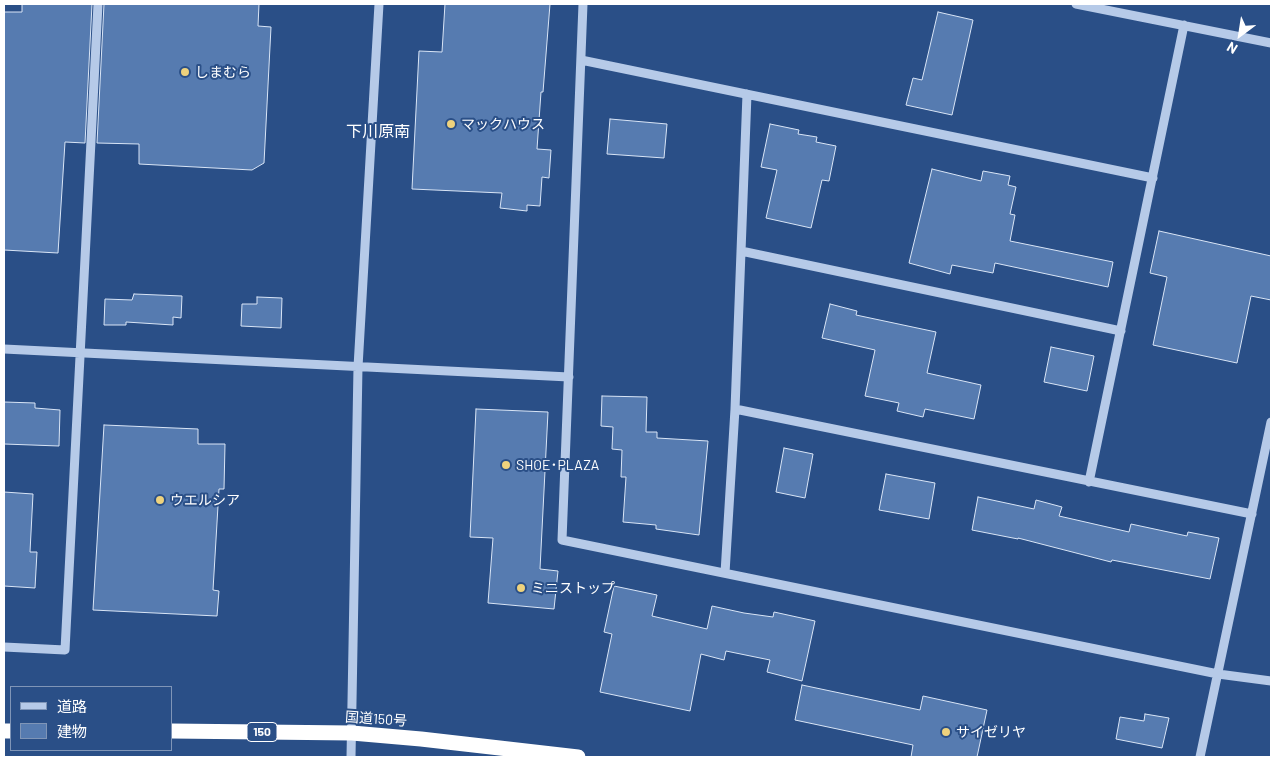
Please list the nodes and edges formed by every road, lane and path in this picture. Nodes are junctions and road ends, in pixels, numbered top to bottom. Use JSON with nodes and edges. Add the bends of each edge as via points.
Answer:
{"nodes":[{"id":1,"x":98,"y":4,"type":"edge"},
{"id":2,"x":379,"y":4,"type":"edge"},
{"id":3,"x":583,"y":4,"type":"edge"},
{"id":4,"x":1076,"y":4,"type":"edge"},
{"id":5,"x":1184,"y":25,"type":"junction"},
{"id":6,"x":1271,"y":43,"type":"edge"},
{"id":7,"x":581,"y":60,"type":"junction"},
{"id":8,"x":747,"y":94,"type":"junction"},
{"id":9,"x":1152,"y":178,"type":"junction"},
{"id":10,"x":741,"y":251,"type":"junction"},
{"id":11,"x":1121,"y":331,"type":"junction"},
{"id":12,"x":4,"y":349,"type":"edge"},
{"id":13,"x":79,"y":353,"type":"junction"},
{"id":14,"x":358,"y":367,"type":"junction"},
{"id":15,"x":569,"y":377,"type":"junction"},
{"id":16,"x":735,"y":409,"type":"junction"},
{"id":17,"x":1271,"y":422,"type":"edge"},
{"id":18,"x":1089,"y":482,"type":"junction"},
{"id":19,"x":1252,"y":514,"type":"junction"},
{"id":20,"x":725,"y":573,"type":"junction"},
{"id":21,"x":4,"y":647,"type":"edge"},
{"id":22,"x":1218,"y":674,"type":"junction"},
{"id":23,"x":1271,"y":680,"type":"edge"},
{"id":24,"x":172,"y":732,"type":"edge"},
{"id":25,"x":352,"y":733,"type":"junction"},
{"id":26,"x":351,"y":757,"type":"edge"},
{"id":27,"x":578,"y":757,"type":"edge"},
{"id":28,"x":1200,"y":757,"type":"edge"}],
"edges":[{"from":1,"to":13,"type":"street"},
{"from":2,"to":14,"type":"street"},
{"from":3,"to":7,"type":"street"},
{"from":4,"to":5,"type":"street"},
{"from":5,"to":6,"type":"street"},
{"from":5,"to":9,"type":"street"},
{"from":7,"to":8,"type":"street"},
{"from":7,"to":15,"type":"street"},
{"from":8,"to":9,"type":"street"},
{"from":8,"to":10,"type":"street"},
{"from":9,"to":11,"type":"street"},
{"from":10,"to":11,"type":"street"},
{"from":10,"to":16,"type":"street"},
{"from":11,"to":18,"type":"street"},
{"from":12,"to":13,"type":"street"},
{"from":13,"to":14,"type":"street"},
{"from":13,"to":21,"type":"street","via":[[65,650]]},
{"from":14,"to":15,"type":"street"},
{"from":14,"to":25,"type":"street"},
{"from":15,"to":20,"type":"street","via":[[562,540]]},
{"from":16,"to":18,"type":"street"},
{"from":16,"to":20,"type":"street"},
{"from":17,"to":19,"type":"street"},
{"from":18,"to":19,"type":"street"},
{"from":19,"to":22,"type":"street"},
{"from":20,"to":22,"type":"street"},
{"from":22,"to":23,"type":"street"},
{"from":22,"to":28,"type":"street"},
{"from":24,"to":25,"type":"highway","name":"国道150号","number":"150"},
{"from":25,"to":26,"type":"street"},
{"from":25,"to":27,"type":"highway","name":"国道150号","number":"150"}]}
